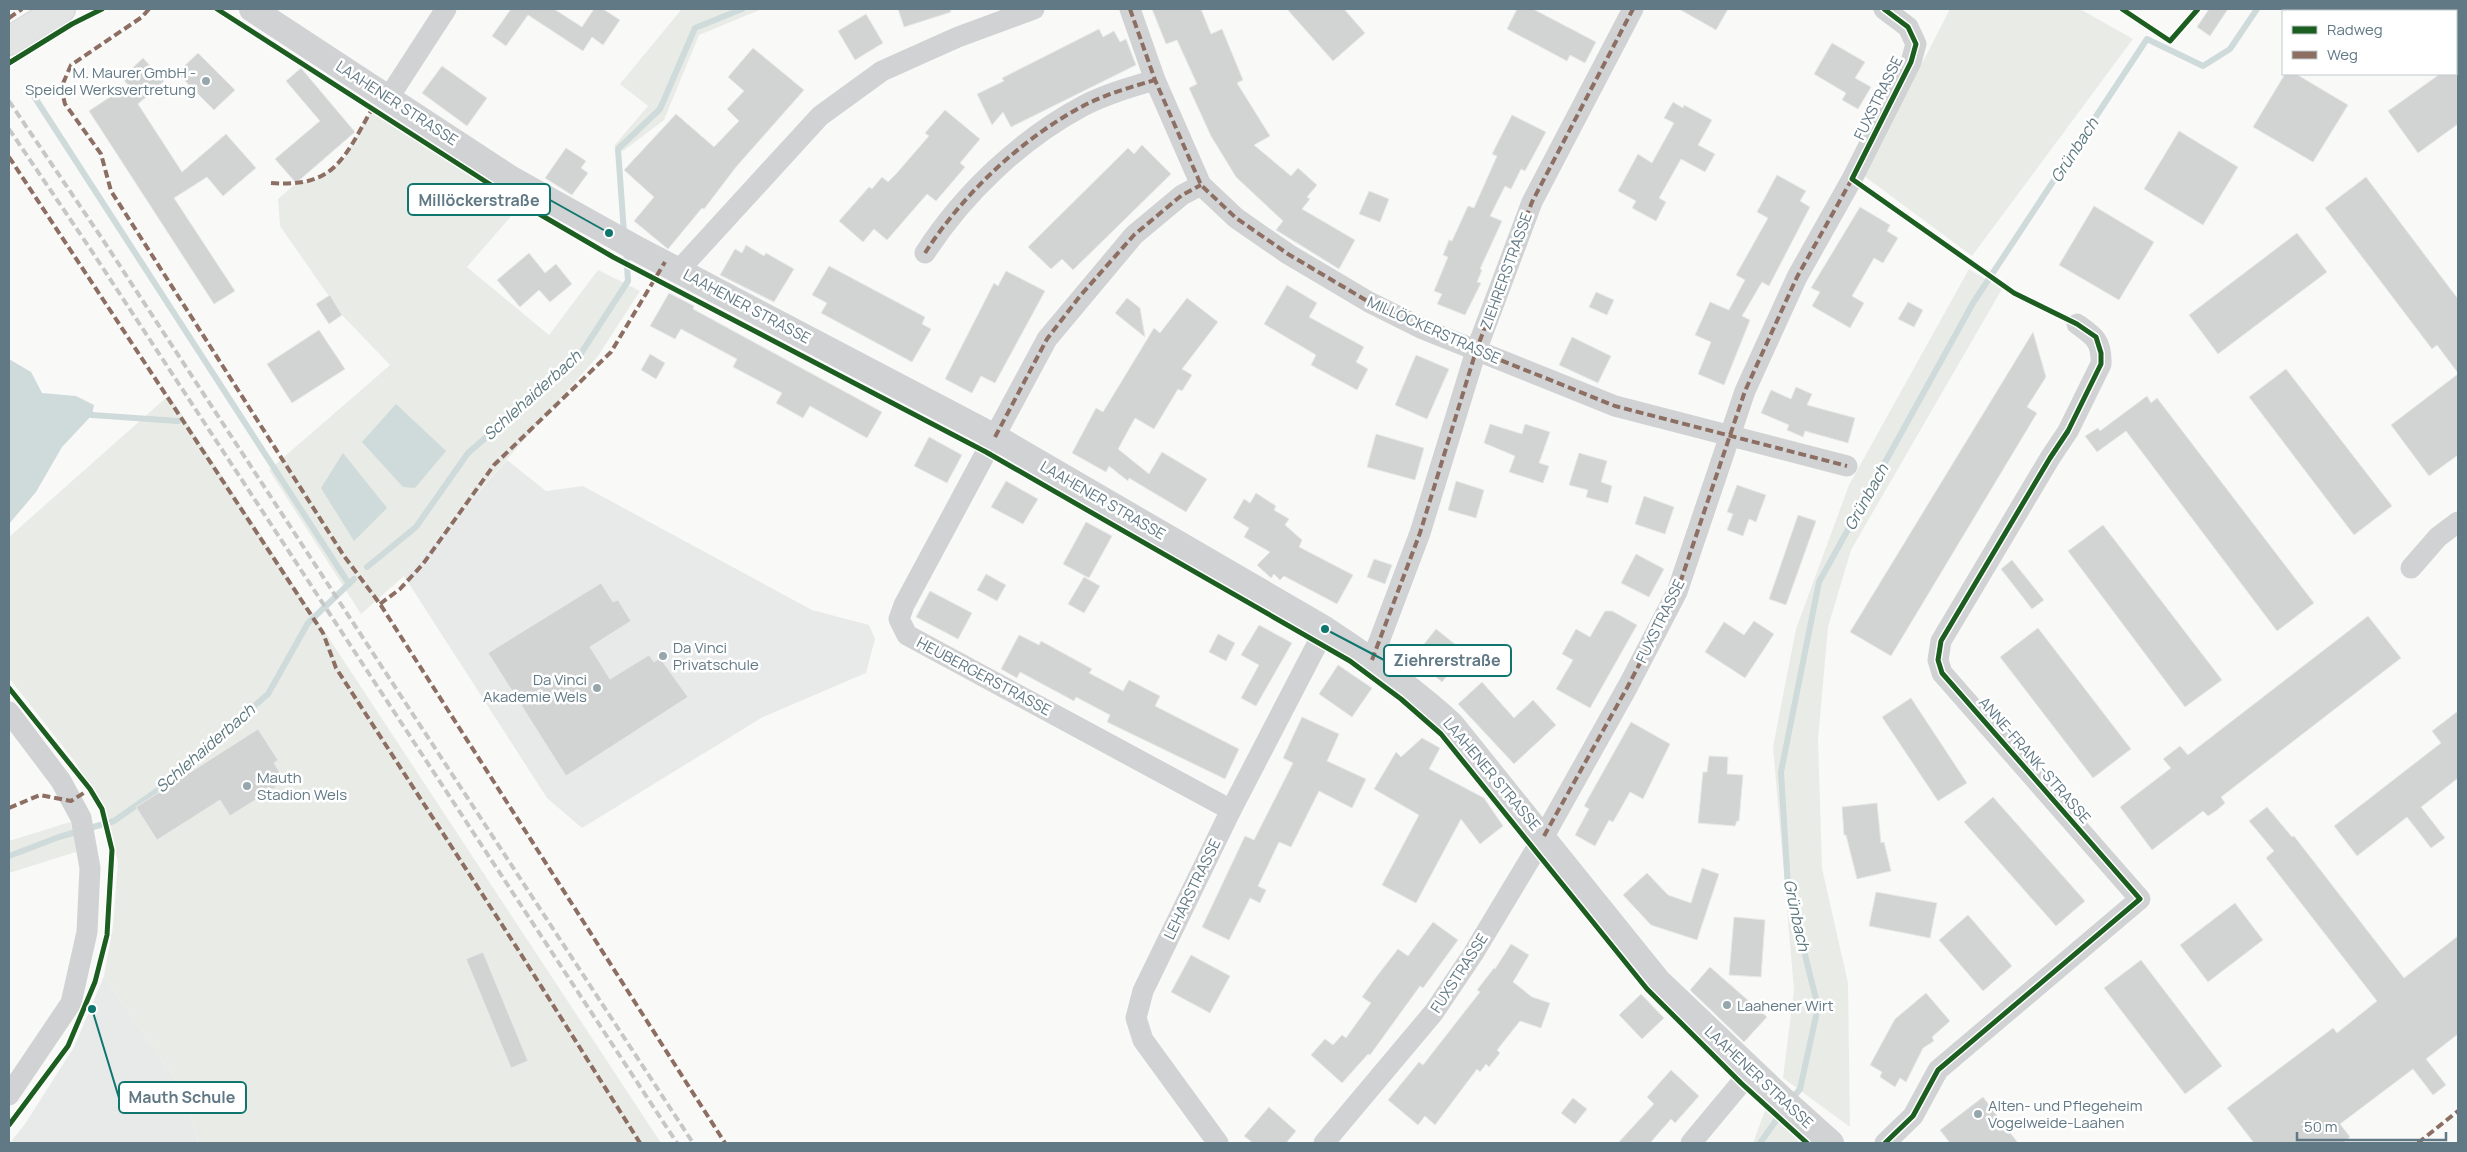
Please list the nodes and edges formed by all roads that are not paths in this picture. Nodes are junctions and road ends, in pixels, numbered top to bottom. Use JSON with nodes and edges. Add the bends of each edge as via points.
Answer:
{"nodes":[{"id":1,"x":61,"y":9,"type":"edge"},
{"id":2,"x":252,"y":9,"type":"edge"},
{"id":3,"x":446,"y":9,"type":"edge"},
{"id":4,"x":1034,"y":9,"type":"edge"},
{"id":5,"x":1130,"y":9,"type":"edge"},
{"id":6,"x":1633,"y":9,"type":"edge"},
{"id":7,"x":1884,"y":9,"type":"edge"},
{"id":8,"x":9,"y":41,"type":"edge"},
{"id":9,"x":1155,"y":80,"type":"junction"},
{"id":10,"x":389,"y":97,"type":"junction"},
{"id":11,"x":1201,"y":185,"type":"junction"},
{"id":12,"x":925,"y":253,"type":"dead end"},
{"id":13,"x":680,"y":270,"type":"junction"},
{"id":14,"x":2077,"y":324,"type":"dead end"},
{"id":15,"x":1476,"y":351,"type":"junction"},
{"id":16,"x":1730,"y":435,"type":"junction"},
{"id":17,"x":995,"y":437,"type":"junction"},
{"id":18,"x":1848,"y":466,"type":"dead end"},
{"id":19,"x":2458,"y":522,"type":"edge"},
{"id":20,"x":2411,"y":568,"type":"dead end"},
{"id":21,"x":1325,"y":628,"type":"junction"},
{"id":22,"x":1372,"y":660,"type":"junction"},
{"id":23,"x":9,"y":712,"type":"edge"},
{"id":24,"x":1231,"y":810,"type":"junction"},
{"id":25,"x":1544,"y":836,"type":"junction"},
{"id":26,"x":1751,"y":1071,"type":"junction"},
{"id":27,"x":9,"y":1095,"type":"edge"},
{"id":28,"x":1218,"y":1143,"type":"edge"},
{"id":29,"x":1324,"y":1143,"type":"edge"},
{"id":30,"x":1691,"y":1143,"type":"edge"},
{"id":31,"x":1832,"y":1143,"type":"edge"},
{"id":32,"x":1885,"y":1143,"type":"edge"}],
"edges":[{"from":1,"to":8,"type":"main road"},
{"from":2,"to":10,"type":"street","name":"LAAHENER STRASSE"},
{"from":3,"to":10,"type":"street"},
{"from":4,"to":13,"type":"street","via":[[958,36],[882,71],[820,116]]},
{"from":5,"to":9,"type":"street","name":"MILLÖCKERSTRASSE"},
{"from":6,"to":15,"type":"street","name":"ZIEHRERSTRASSE","via":[[1532,202]]},
{"from":7,"to":16,"type":"street","name":"FUXSTRASSE","via":[[1908,27],[1916,44],[1911,62],[1797,278],[1745,391]]},
{"from":9,"to":11,"type":"street","name":"MILLÖCKERSTRASSE"},
{"from":9,"to":12,"type":"street","via":[[1084,106],[1040,133],[994,172],[941,228]]},
{"from":10,"to":13,"type":"street","name":"LAAHENER STRASSE","via":[[510,178]]},
{"from":11,"to":15,"type":"street","name":"MILLÖCKERSTRASSE","via":[[1236,218],[1288,254],[1369,302]]},
{"from":11,"to":17,"type":"street","name":"HEUBERGERSTRASSE","via":[[1182,195],[1134,235],[1080,296],[1047,339]]},
{"from":13,"to":17,"type":"street","name":"LAAHENER STRASSE"},
{"from":14,"to":32,"type":"street","name":"ANNE-FRANK-STRASSE","via":[[2096,337],[2101,364],[2068,431],[1941,642],[1938,660],[1942,673],[2140,899],[1938,1070],[1913,1116]]},
{"from":15,"to":16,"type":"street","name":"MILLÖCKERSTRASSE","via":[[1614,406]]},
{"from":15,"to":22,"type":"street","name":"ZIEHRERSTRASSE","via":[[1420,533]]},
{"from":16,"to":18,"type":"street","name":"MILLÖCKERSTRASSE"},
{"from":16,"to":25,"type":"street","name":"FUXSTRASSE","via":[[1676,592],[1628,686]]},
{"from":17,"to":21,"type":"street","name":"LAAHENER STRASSE"},
{"from":17,"to":24,"type":"street","name":"HEUBERGERSTRASSE","via":[[904,605],[899,619],[907,634]]},
{"from":19,"to":20,"type":"street","via":[[2438,537]]},
{"from":21,"to":22,"type":"street","name":"LAAHENER STRASSE"},
{"from":21,"to":24,"type":"street","name":"LEHARSTRASSE"},
{"from":22,"to":25,"type":"street","name":"LAAHENER STRASSE","via":[[1416,692],[1451,724]]},
{"from":23,"to":27,"type":"street","via":[[62,781],[81,818],[90,868],[87,932],[71,1003]]},
{"from":24,"to":28,"type":"street","name":"LEHARSTRASSE","via":[[1143,991],[1136,1018],[1143,1040]]},
{"from":25,"to":26,"type":"street","name":"LAAHENER STRASSE","via":[[1658,981]]},
{"from":25,"to":29,"type":"street","name":"FUXSTRASSE","via":[[1434,1012]]},
{"from":26,"to":30,"type":"street"},
{"from":26,"to":31,"type":"street","name":"LAAHENER STRASSE"}]}
